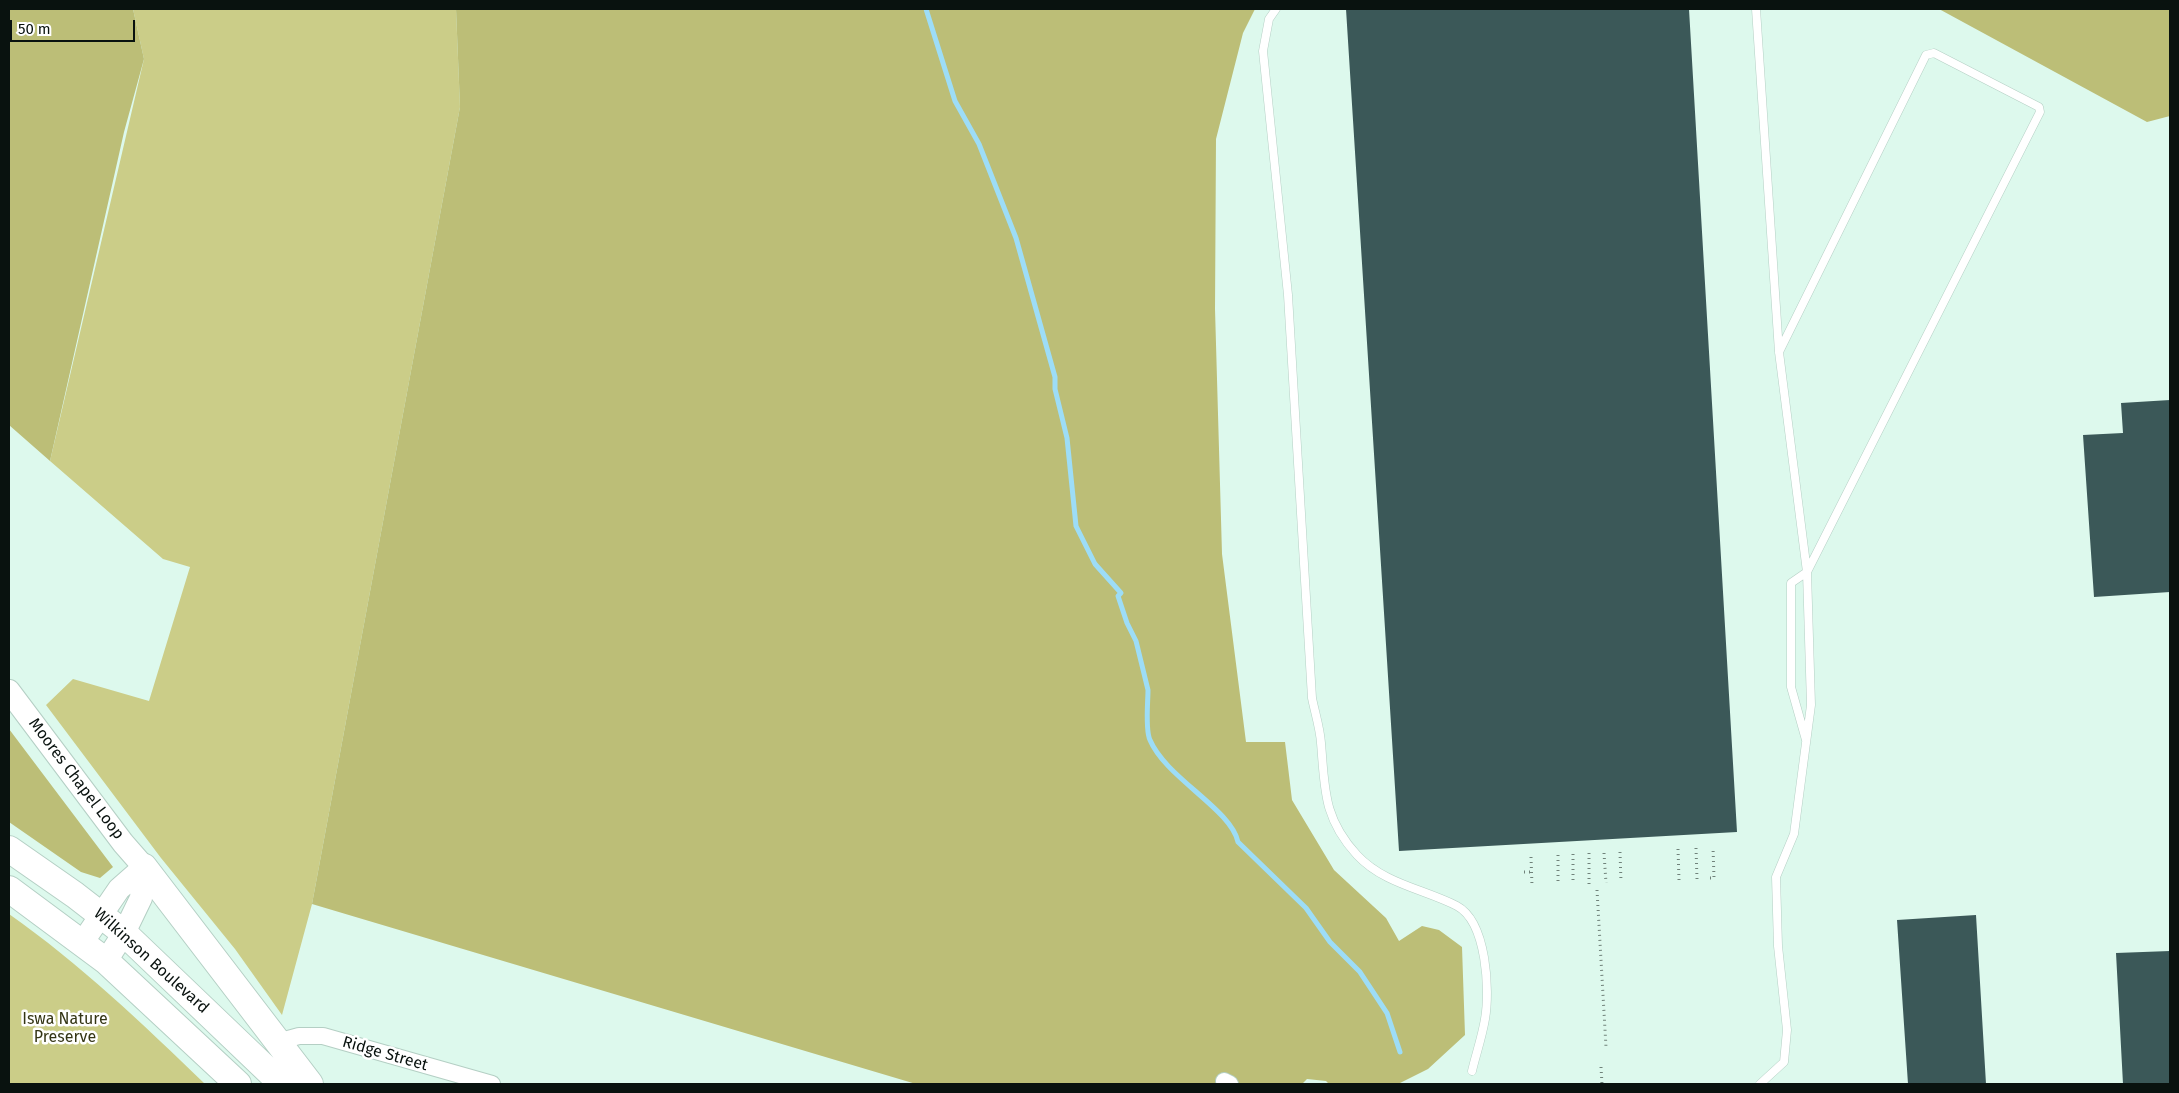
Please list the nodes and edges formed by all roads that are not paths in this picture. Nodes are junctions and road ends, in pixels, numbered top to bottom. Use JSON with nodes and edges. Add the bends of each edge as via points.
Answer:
{"nodes":[{"id":1,"x":1276,"y":9,"type":"edge"},
{"id":2,"x":1756,"y":9,"type":"edge"},
{"id":3,"x":1779,"y":352,"type":"junction"},
{"id":4,"x":1807,"y":572,"type":"junction"},
{"id":5,"x":9,"y":691,"type":"edge"},
{"id":6,"x":1806,"y":740,"type":"junction"},
{"id":7,"x":9,"y":850,"type":"edge"},
{"id":8,"x":144,"y":867,"type":"junction"},
{"id":9,"x":9,"y":889,"type":"edge"},
{"id":10,"x":100,"y":915,"type":"junction"},
{"id":11,"x":124,"y":933,"type":"junction"},
{"id":12,"x":82,"y":943,"type":"junction"},
{"id":13,"x":106,"y":961,"type":"junction"},
{"id":14,"x":277,"y":1042,"type":"junction"},
{"id":15,"x":1472,"y":1071,"type":"dead end"},
{"id":16,"x":238,"y":1084,"type":"edge"},
{"id":17,"x":282,"y":1084,"type":"edge"},
{"id":18,"x":310,"y":1084,"type":"edge"},
{"id":19,"x":492,"y":1084,"type":"edge"},
{"id":20,"x":1760,"y":1084,"type":"edge"}],
"edges":[{"from":1,"to":15,"type":"lane","via":[[1269,18],[1263,51],[1288,295],[1312,698],[1321,741],[1328,808],[1358,856],[1405,887],[1460,908],[1473,924],[1483,945],[1486,984],[1485,1017]]},
{"from":2,"to":3,"type":"lane"},
{"from":3,"to":4,"type":"lane"},
{"from":3,"to":4,"type":"lane","via":[[1926,55],[1934,53],[2039,107],[2040,112]]},
{"from":4,"to":6,"type":"lane","via":[[1811,705]]},
{"from":4,"to":6,"type":"lane","via":[[1791,584],[1790,687]]},
{"from":5,"to":8,"type":"main road","name":"Moores Chapel Loop"},
{"from":6,"to":20,"type":"lane","via":[[1794,834],[1776,877],[1778,946],[1787,1030],[1784,1062]]},
{"from":7,"to":10,"type":"main road","name":"Wilkinson Boulevard"},
{"from":8,"to":10,"type":"main road","via":[[119,889]]},
{"from":8,"to":11,"type":"main road","via":[[141,898]]},
{"from":8,"to":14,"type":"main road"},
{"from":9,"to":12,"type":"main road","name":"Wilkinson Boulevard"},
{"from":10,"to":11,"type":"main road","name":"Wilkinson Boulevard"},
{"from":10,"to":12,"type":"main road"},
{"from":11,"to":13,"type":"main road"},
{"from":11,"to":17,"type":"main road","name":"Wilkinson Boulevard"},
{"from":12,"to":13,"type":"main road","name":"Wilkinson Boulevard"},
{"from":13,"to":16,"type":"main road","name":"Wilkinson Boulevard"},
{"from":14,"to":18,"type":"main road"},
{"from":14,"to":19,"type":"street","name":"Ridge Street","via":[[298,1036],[323,1036]]}]}
